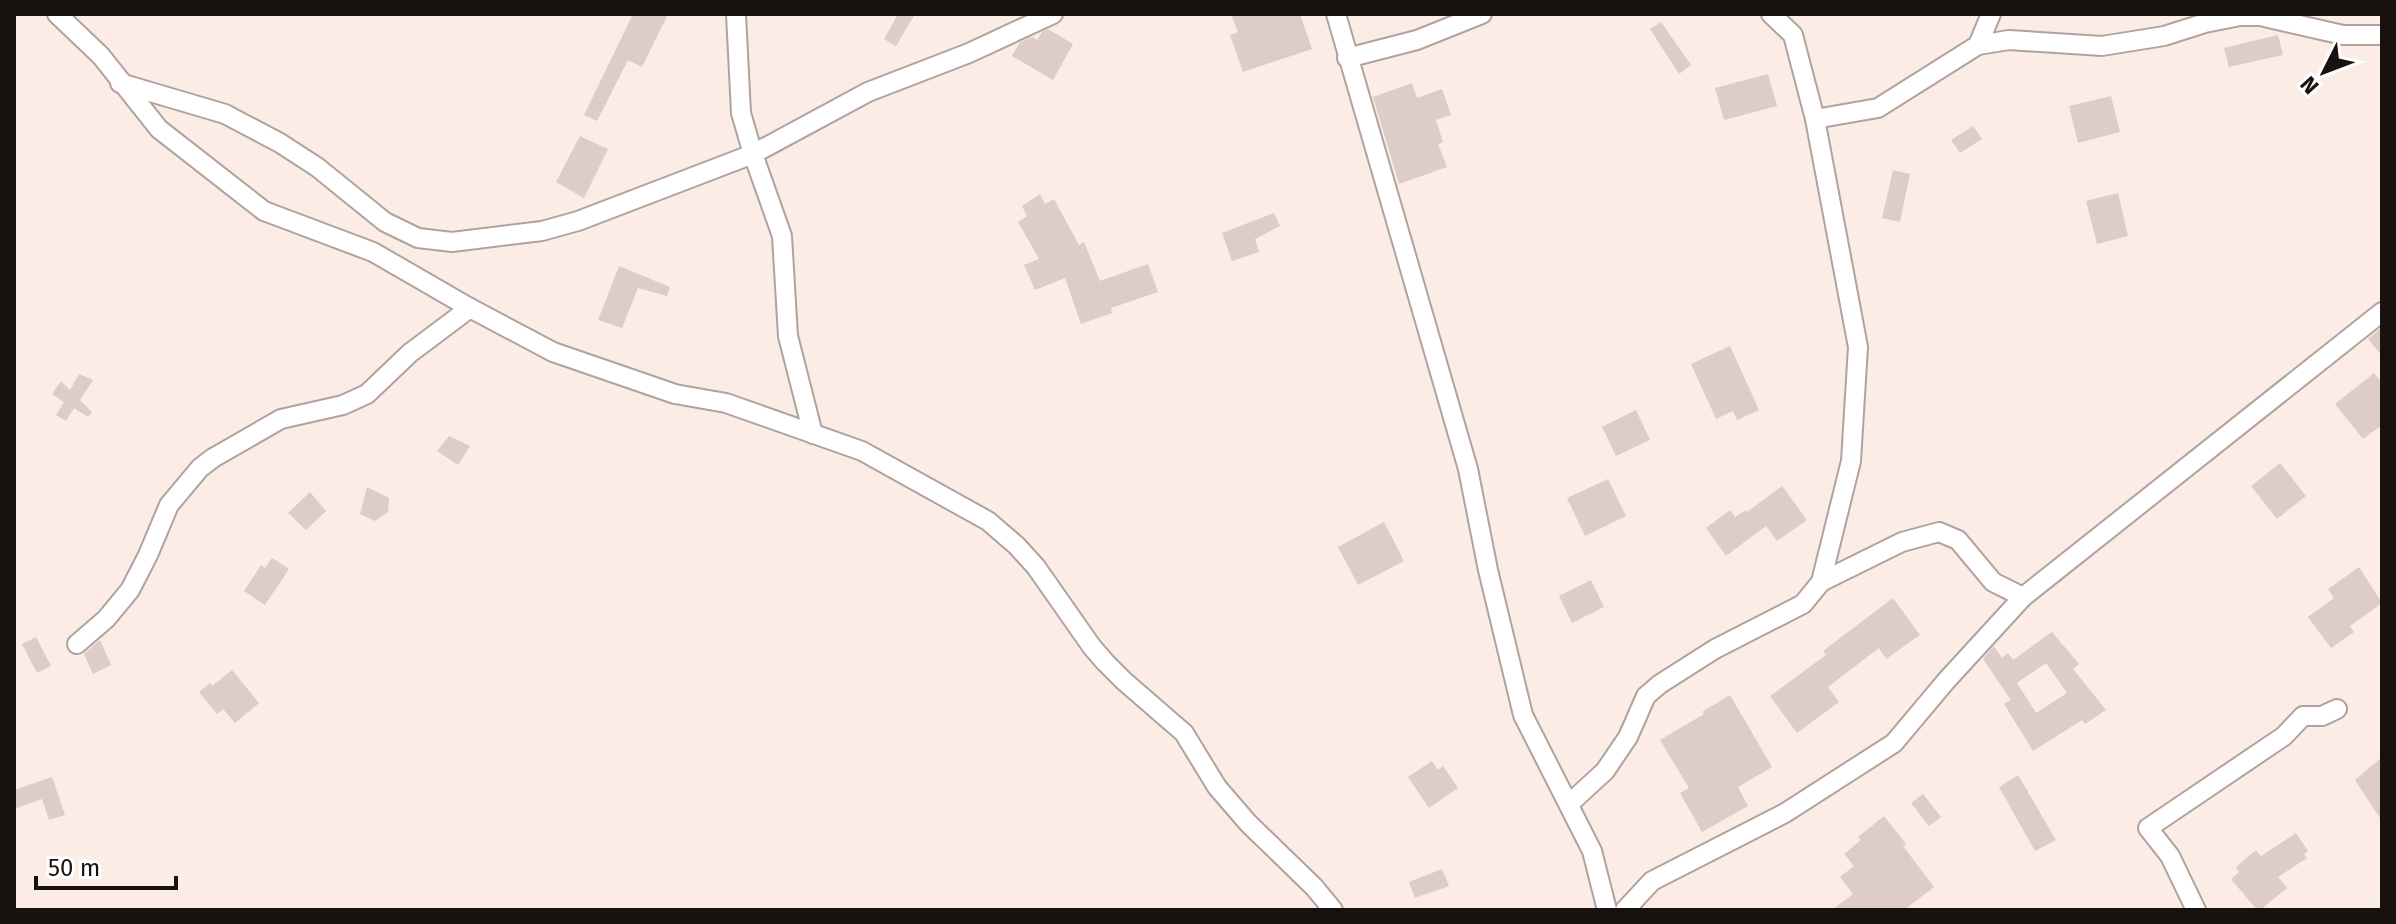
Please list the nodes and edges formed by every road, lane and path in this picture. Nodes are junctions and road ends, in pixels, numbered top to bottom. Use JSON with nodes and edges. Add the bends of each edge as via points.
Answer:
{"nodes":[{"id":1,"x":57,"y":14,"type":"edge"},
{"id":2,"x":736,"y":14,"type":"edge"},
{"id":3,"x":1053,"y":14,"type":"edge"},
{"id":4,"x":1336,"y":14,"type":"edge"},
{"id":5,"x":1482,"y":14,"type":"edge"},
{"id":6,"x":1771,"y":14,"type":"edge"},
{"id":7,"x":1991,"y":14,"type":"edge"},
{"id":8,"x":2382,"y":35,"type":"edge"},
{"id":9,"x":1978,"y":45,"type":"junction"},
{"id":10,"x":1347,"y":58,"type":"junction"},
{"id":11,"x":120,"y":83,"type":"junction"},
{"id":12,"x":1815,"y":119,"type":"junction"},
{"id":13,"x":753,"y":154,"type":"junction"},
{"id":14,"x":470,"y":308,"type":"junction"},
{"id":15,"x":2382,"y":312,"type":"edge"},
{"id":16,"x":813,"y":434,"type":"junction"},
{"id":17,"x":1821,"y":582,"type":"junction"},
{"id":18,"x":2023,"y":597,"type":"junction"},
{"id":19,"x":77,"y":644,"type":"dead end"},
{"id":20,"x":2337,"y":709,"type":"dead end"},
{"id":21,"x":1569,"y":804,"type":"junction"},
{"id":22,"x":1333,"y":910,"type":"edge"},
{"id":23,"x":1607,"y":910,"type":"edge"},
{"id":24,"x":1625,"y":910,"type":"edge"},
{"id":25,"x":2196,"y":910,"type":"edge"}],
"edges":[{"from":1,"to":11,"type":"street","via":[[101,56]]},
{"from":2,"to":13,"type":"street","via":[[741,113]]},
{"from":3,"to":13,"type":"street","via":[[868,92]]},
{"from":4,"to":10,"type":"street"},
{"from":5,"to":10,"type":"street","via":[[1417,40]]},
{"from":6,"to":12,"type":"street","via":[[1793,35]]},
{"from":7,"to":9,"type":"street"},
{"from":8,"to":9,"type":"street","via":[[2343,35],[2240,16],[2102,46],[2009,40]]},
{"from":9,"to":12,"type":"street","via":[[1878,108]]},
{"from":10,"to":21,"type":"street","via":[[1468,469],[1523,715]]},
{"from":11,"to":13,"type":"street","via":[[225,114],[317,167],[385,222],[418,238],[452,242],[578,221]]},
{"from":11,"to":14,"type":"street","via":[[159,129],[264,211],[373,252]]},
{"from":12,"to":17,"type":"street","via":[[1858,347],[1851,461]]},
{"from":13,"to":16,"type":"street","via":[[782,236],[788,336]]},
{"from":14,"to":16,"type":"street","via":[[553,352]]},
{"from":14,"to":19,"type":"street","via":[[367,394],[281,419],[200,468],[169,505],[130,590]]},
{"from":15,"to":18,"type":"street"},
{"from":16,"to":22,"type":"street","via":[[862,451],[916,480],[988,521],[1017,546],[1092,647],[1184,733],[1217,787]]},
{"from":17,"to":18,"type":"street","via":[[1902,542],[1939,532],[1958,540],[1993,582]]},
{"from":17,"to":21,"type":"street","via":[[1803,604],[1715,649],[1646,696],[1605,771]]},
{"from":18,"to":24,"type":"street","via":[[1894,743],[1785,813],[1652,881]]},
{"from":20,"to":25,"type":"street","via":[[2303,716],[2284,736],[2148,828],[2170,856]]},
{"from":21,"to":23,"type":"street","via":[[1592,851]]}]}
